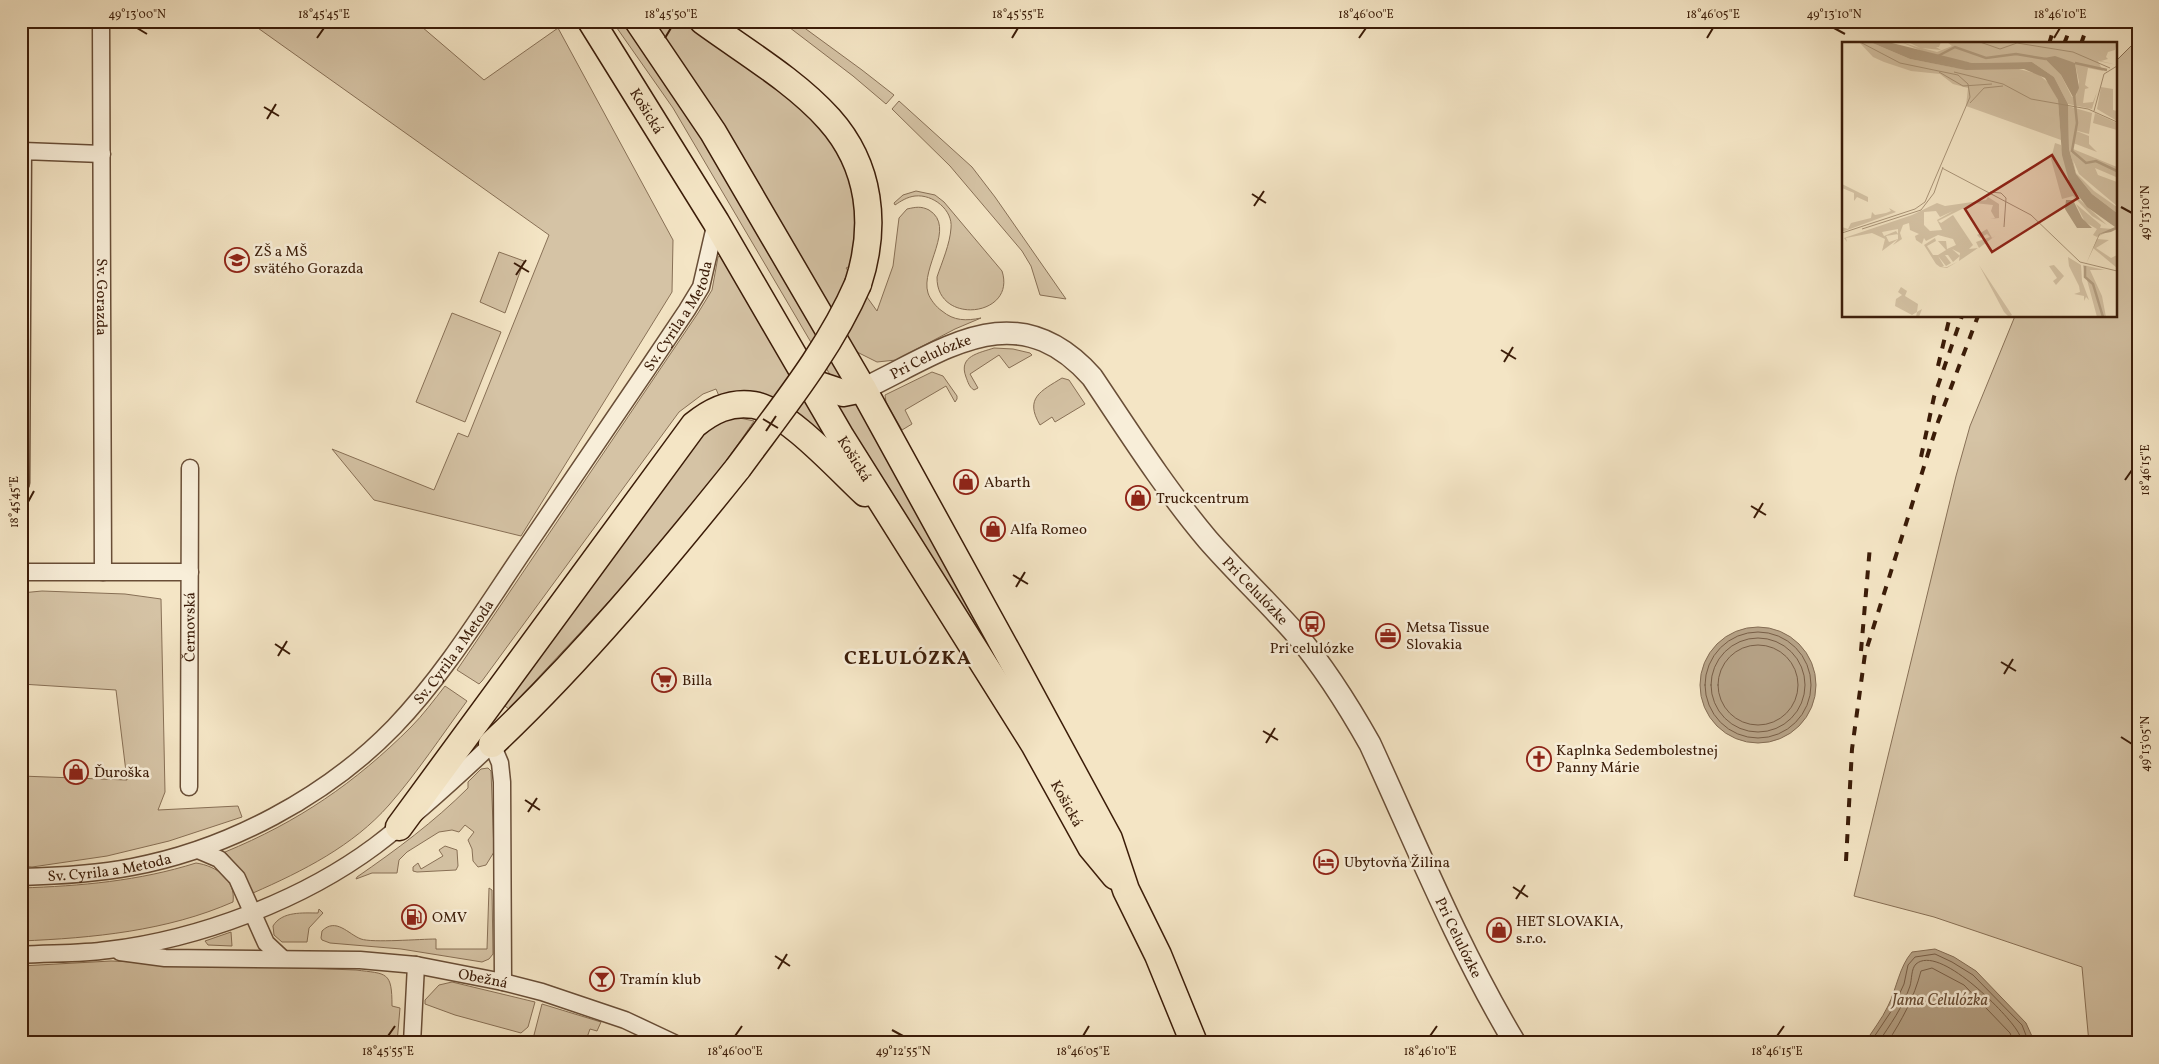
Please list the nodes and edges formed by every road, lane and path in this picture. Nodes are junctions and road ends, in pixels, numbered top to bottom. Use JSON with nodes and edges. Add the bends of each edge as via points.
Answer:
{"nodes":[{"id":1,"x":101,"y":21,"type":"edge"},
{"id":2,"x":591,"y":21,"type":"edge"},
{"id":3,"x":638,"y":21,"type":"edge"},
{"id":4,"x":703,"y":21,"type":"edge"},
{"id":5,"x":22,"y":151,"type":"edge"},
{"id":6,"x":102,"y":154,"type":"junction"},
{"id":7,"x":716,"y":222,"type":"junction"},
{"id":8,"x":807,"y":381,"type":"junction"},
{"id":9,"x":863,"y":389,"type":"junction"},
{"id":10,"x":190,"y":468,"type":"dead end"},
{"id":11,"x":21,"y":483,"type":"edge"},
{"id":12,"x":893,"y":519,"type":"junction"},
{"id":13,"x":21,"y":572,"type":"edge"},
{"id":14,"x":103,"y":572,"type":"junction"},
{"id":15,"x":190,"y":572,"type":"junction"},
{"id":16,"x":492,"y":744,"type":"junction"},
{"id":17,"x":189,"y":786,"type":"dead end"},
{"id":18,"x":399,"y":827,"type":"junction"},
{"id":19,"x":198,"y":850,"type":"junction"},
{"id":20,"x":21,"y":877,"type":"edge"},
{"id":21,"x":1126,"y":890,"type":"junction"},
{"id":22,"x":252,"y":912,"type":"junction"},
{"id":23,"x":108,"y":950,"type":"junction"},
{"id":24,"x":21,"y":955,"type":"edge"},
{"id":25,"x":282,"y":958,"type":"junction"},
{"id":26,"x":416,"y":965,"type":"junction"},
{"id":27,"x":504,"y":982,"type":"junction"},
{"id":28,"x":412,"y":1043,"type":"edge"},
{"id":29,"x":674,"y":1043,"type":"edge"},
{"id":30,"x":1194,"y":1043,"type":"edge"},
{"id":31,"x":1515,"y":1043,"type":"edge"}],
"edges":[{"from":1,"to":6,"type":"street","name":"Sv. Gorazda"},
{"from":2,"to":7,"type":"main road","name":"Košická"},
{"from":3,"to":9,"type":"main road","name":"Košická","via":[[713,132]]},
{"from":4,"to":16,"type":"main road","bridge":true,"via":[[810,100],[846,142],[863,180],[869,218],[864,264],[845,314],[822,352],[738,468],[629,600]]},
{"from":5,"to":6,"type":"street"},
{"from":5,"to":11,"type":"street"},
{"from":6,"to":14,"type":"street","name":"Sv. Gorazda"},
{"from":7,"to":8,"type":"main road","name":"Košická"},
{"from":7,"to":19,"type":"street","name":"Sv. Cyrila a Metoda","via":[[701,286],[688,310],[437,676],[395,726],[360,760],[259,824]]},
{"from":8,"to":9,"type":"main road","via":[[843,393]]},
{"from":8,"to":12,"type":"main road","name":"Košická"},
{"from":9,"to":21,"type":"main road","name":"Košická","via":[[1109,839]]},
{"from":9,"to":31,"type":"street","name":"Pri Celulózke","via":[[943,350],[985,335],[1020,333],[1034,336],[1050,342],[1078,362],[1092,377],[1180,505],[1295,634],[1352,710],[1492,1004]]},
{"from":10,"to":15,"type":"street","name":"Černovská"},
{"from":12,"to":18,"type":"main road","via":[[799,432],[770,410],[753,405],[733,405],[705,416],[689,431]]},
{"from":12,"to":21,"type":"main road","name":"Košická","via":[[1034,744],[1091,847]]},
{"from":13,"to":14,"type":"street"},
{"from":14,"to":15,"type":"street"},
{"from":15,"to":17,"type":"street","name":"Černovská"},
{"from":16,"to":18,"type":"street","via":[[441,793]]},
{"from":16,"to":27,"type":"street","via":[[500,763],[502,782]]},
{"from":18,"to":22,"type":"street","via":[[336,872]]},
{"from":19,"to":20,"type":"street","name":"Sv. Cyrila a Metoda","via":[[133,867],[79,875]]},
{"from":19,"to":22,"type":"street","via":[[219,859],[237,878]]},
{"from":21,"to":30,"type":"main road","name":"Košická","via":[[1158,955]]},
{"from":22,"to":23,"type":"street","via":[[191,934]]},
{"from":22,"to":25,"type":"street","via":[[266,943]]},
{"from":23,"to":24,"type":"street"},
{"from":23,"to":25,"type":"street","name":"Obežná","via":[[165,958]]},
{"from":25,"to":26,"type":"street","name":"Obežná"},
{"from":26,"to":27,"type":"street","name":"Obežná"},
{"from":26,"to":28,"type":"street"},
{"from":27,"to":29,"type":"street","name":"Obežná","via":[[625,1020]]}]}
